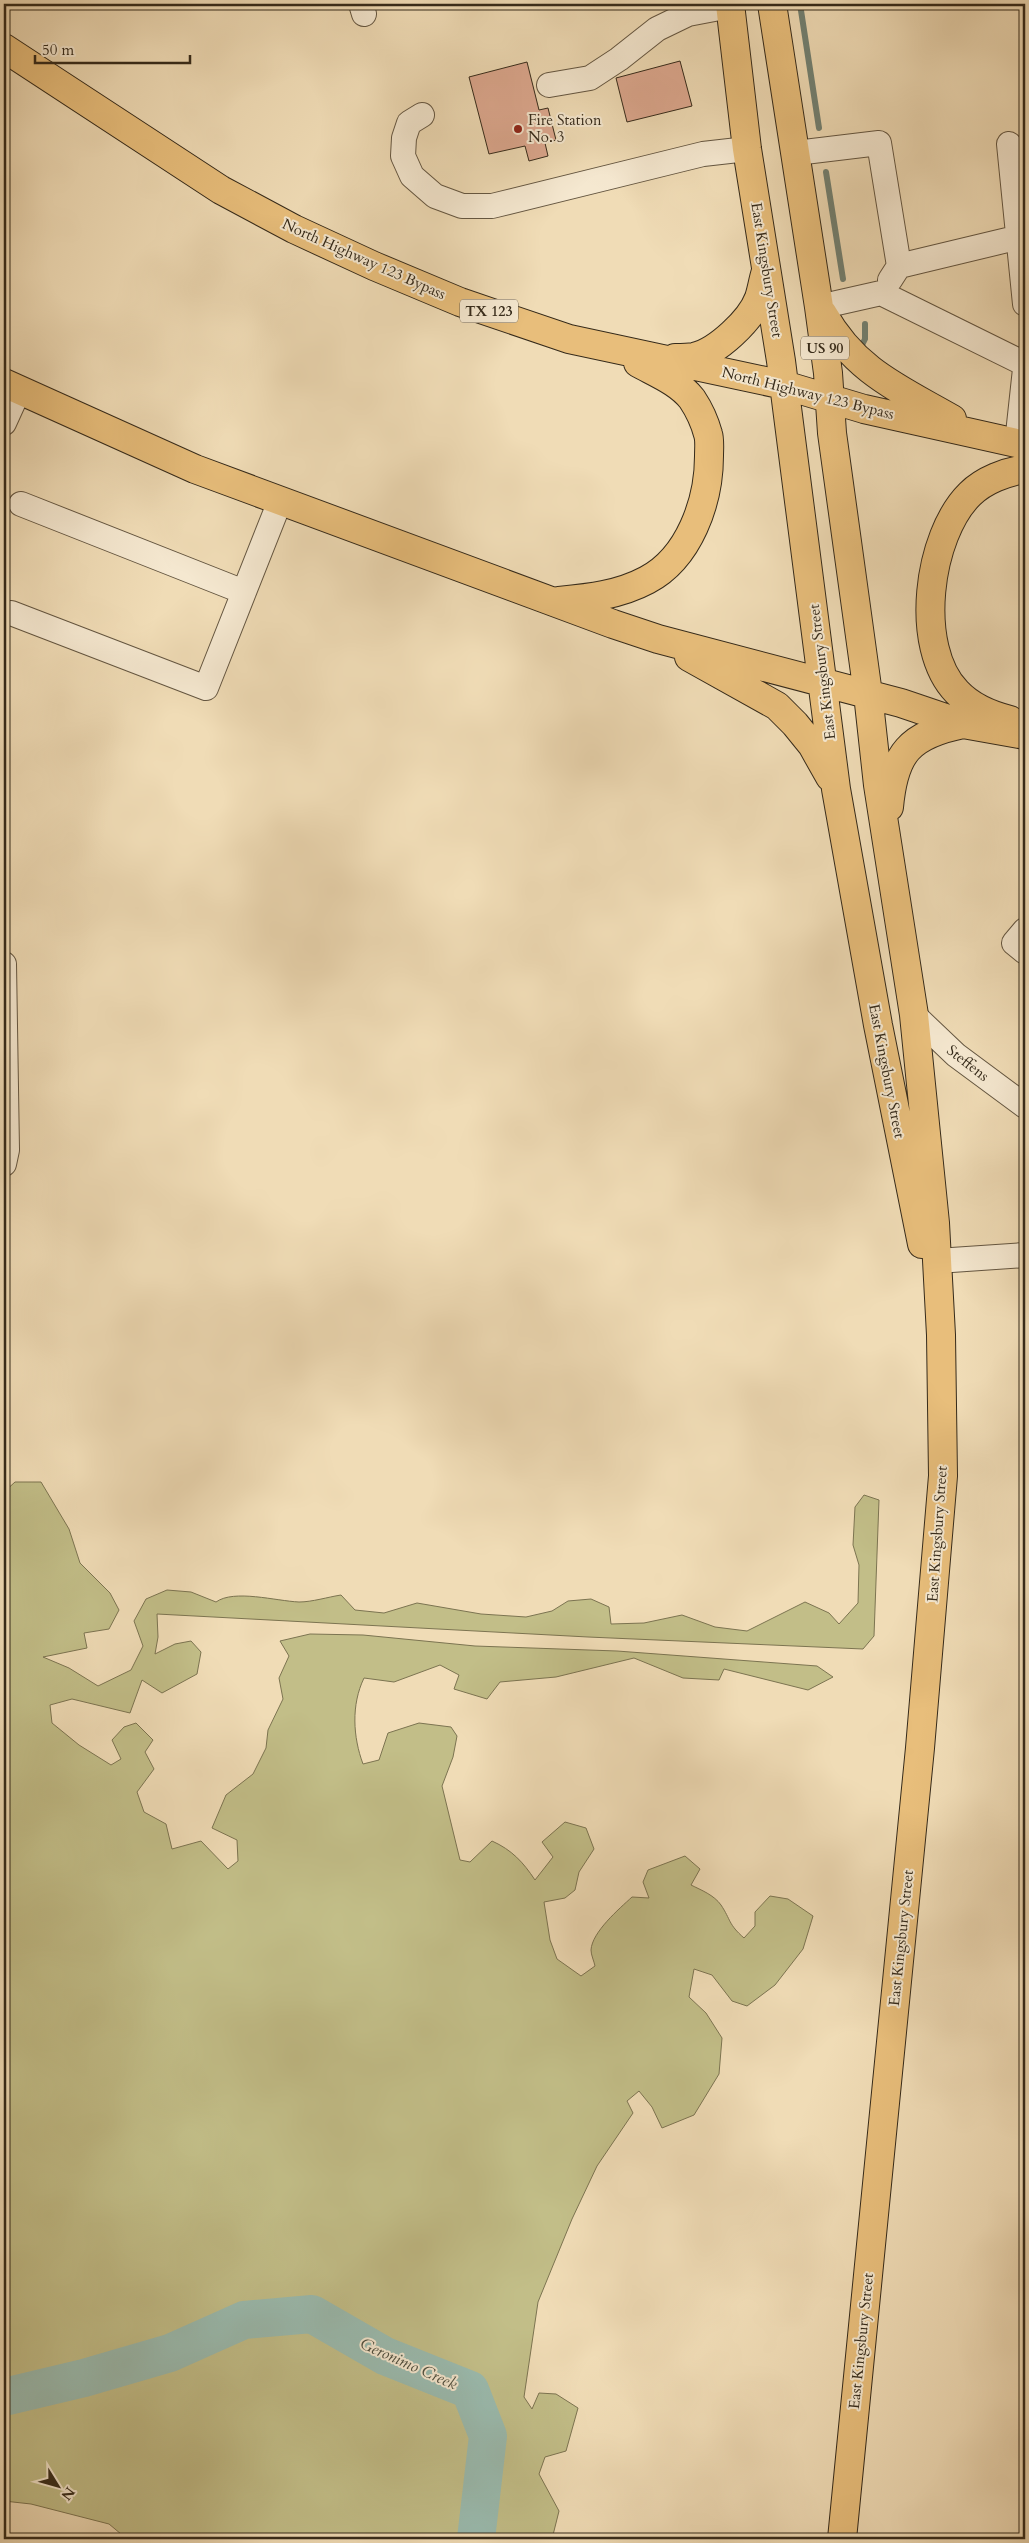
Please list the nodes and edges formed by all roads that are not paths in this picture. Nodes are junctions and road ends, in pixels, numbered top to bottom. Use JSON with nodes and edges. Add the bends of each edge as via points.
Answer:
{"nodes":[{"id":1,"x":772,"y":4,"type":"edge"},
{"id":2,"x":730,"y":5,"type":"edge"},
{"id":3,"x":4,"y":48,"type":"edge"},
{"id":4,"x":549,"y":85,"type":"dead end"},
{"id":5,"x":422,"y":115,"type":"dead end"},
{"id":6,"x":1009,"y":144,"type":"dead end"},
{"id":7,"x":746,"y":149,"type":"junction"},
{"id":8,"x":796,"y":152,"type":"junction"},
{"id":9,"x":1020,"y":237,"type":"junction"},
{"id":10,"x":899,"y":266,"type":"junction"},
{"id":11,"x":767,"y":267,"type":"junction"},
{"id":12,"x":881,"y":294,"type":"junction"},
{"id":13,"x":1025,"y":304,"type":"edge"},
{"id":14,"x":819,"y":307,"type":"junction"},
{"id":15,"x":569,"y":339,"type":"junction"},
{"id":16,"x":655,"y":359,"type":"junction"},
{"id":17,"x":1025,"y":364,"type":"edge"},
{"id":18,"x":1025,"y":369,"type":"edge"},
{"id":19,"x":784,"y":384,"type":"junction"},
{"id":20,"x":12,"y":387,"type":"edge"},
{"id":21,"x":829,"y":398,"type":"junction"},
{"id":22,"x":4,"y":423,"type":"edge"},
{"id":23,"x":978,"y":433,"type":"junction"},
{"id":24,"x":1021,"y":444,"type":"edge"},
{"id":25,"x":1025,"y":469,"type":"edge"},
{"id":26,"x":280,"y":500,"type":"junction"},
{"id":27,"x":21,"y":504,"type":"dead end"},
{"id":28,"x":244,"y":592,"type":"junction"},
{"id":29,"x":554,"y":602,"type":"junction"},
{"id":30,"x":11,"y":614,"type":"dead end"},
{"id":31,"x":658,"y":640,"type":"junction"},
{"id":32,"x":822,"y":681,"type":"junction"},
{"id":33,"x":868,"y":694,"type":"junction"},
{"id":34,"x":1025,"y":723,"type":"edge"},
{"id":35,"x":963,"y":724,"type":"junction"},
{"id":36,"x":1025,"y":735,"type":"edge"},
{"id":37,"x":836,"y":789,"type":"junction"},
{"id":38,"x":887,"y":831,"type":"junction"},
{"id":39,"x":1025,"y":930,"type":"edge"},
{"id":40,"x":1025,"y":952,"type":"edge"},
{"id":41,"x":4,"y":964,"type":"edge"},
{"id":42,"x":914,"y":1014,"type":"junction"},
{"id":43,"x":1025,"y":1106,"type":"edge"},
{"id":44,"x":4,"y":1164,"type":"edge"},
{"id":45,"x":1025,"y":1255,"type":"edge"},
{"id":46,"x":937,"y":1261,"type":"junction"},
{"id":47,"x":941,"y":1335,"type":"junction"},
{"id":48,"x":842,"y":2539,"type":"edge"}],
"edges":[{"from":1,"to":8,"type":"main road","name":"East Kingsbury Street","number":"US 90"},
{"from":2,"to":4,"type":"street","via":[[688,14],[657,29],[590,78]]},
{"from":2,"to":7,"type":"main road","name":"East Kingsbury Street","number":"US 90"},
{"from":3,"to":15,"type":"main road","name":"North Highway 123 Bypass","number":"TX 123","via":[[221,190],[294,229],[460,302]]},
{"from":5,"to":7,"type":"street","via":[[409,123],[403,156],[412,176],[429,191],[462,206],[492,206],[703,154]]},
{"from":6,"to":9,"type":"street"},
{"from":7,"to":11,"type":"main road","name":"East Kingsbury Street","number":"US 90"},
{"from":8,"to":10,"type":"street","via":[[879,143]]},
{"from":8,"to":14,"type":"main road","name":"East Kingsbury Street","number":"US 90"},
{"from":9,"to":10,"type":"street"},
{"from":9,"to":13,"type":"street"},
{"from":10,"to":12,"type":"street"},
{"from":11,"to":16,"type":"main road","via":[[758,299],[743,322],[713,349],[695,357]]},
{"from":11,"to":19,"type":"main road","name":"East Kingsbury Street","number":"US 90"},
{"from":12,"to":14,"type":"street"},
{"from":12,"to":17,"type":"street"},
{"from":14,"to":21,"type":"main road","name":"East Kingsbury Street","number":"US 90"},
{"from":14,"to":23,"type":"main road","via":[[835,336],[863,365],[884,381]]},
{"from":15,"to":16,"type":"main road","name":"North Highway 123 Bypass","number":"TX 123"},
{"from":15,"to":29,"type":"main road","via":[[638,363],[677,385],[692,399],[708,435],[708,468],[692,530],[674,559],[648,580],[608,596]]},
{"from":16,"to":19,"type":"main road","name":"North Highway 123 Bypass","number":"TX 123"},
{"from":18,"to":24,"type":"street"},
{"from":19,"to":21,"type":"main road","name":"North Highway 123 Bypass","number":"TX 123"},
{"from":19,"to":32,"type":"main road","name":"East Kingsbury Street","number":"US 90"},
{"from":20,"to":22,"type":"street"},
{"from":20,"to":26,"type":"main road","via":[[195,469]]},
{"from":21,"to":23,"type":"main road","name":"North Highway 123 Bypass","number":"TX 123","via":[[864,409]]},
{"from":21,"to":33,"type":"main road","name":"East Kingsbury Street","number":"US 90"},
{"from":23,"to":24,"type":"main road","name":"North Highway 123 Bypass","number":"TX 123"},
{"from":25,"to":34,"type":"main road","via":[[996,477],[971,493],[954,514],[940,546],[930,620],[942,669],[956,692],[983,712]]},
{"from":26,"to":28,"type":"street"},
{"from":26,"to":29,"type":"main road"},
{"from":27,"to":28,"type":"street"},
{"from":28,"to":30,"type":"street","via":[[206,688]]},
{"from":29,"to":31,"type":"main road"},
{"from":31,"to":32,"type":"main road"},
{"from":31,"to":37,"type":"main road","via":[[777,706],[812,746]]},
{"from":32,"to":33,"type":"main road"},
{"from":32,"to":37,"type":"main road","name":"East Kingsbury Street","number":"US 90"},
{"from":33,"to":35,"type":"main road"},
{"from":33,"to":38,"type":"main road","name":"East Kingsbury Street","number":"US 90","via":[[878,785]]},
{"from":35,"to":36,"type":"main road"},
{"from":35,"to":38,"type":"main road","via":[[939,729],[916,740],[902,757],[892,781]]},
{"from":37,"to":47,"type":"main road","name":"East Kingsbury Street","number":"US 90","via":[[878,1025]]},
{"from":38,"to":42,"type":"main road","name":"East Kingsbury Street","number":"US 90"},
{"from":39,"to":40,"type":"street","via":[[1014,943]]},
{"from":41,"to":44,"type":"street","via":[[7,1150]]},
{"from":42,"to":43,"type":"street","name":"Steffens","via":[[956,1056]]},
{"from":42,"to":46,"type":"main road","name":"East Kingsbury Street","number":"US 90"},
{"from":45,"to":46,"type":"street"},
{"from":46,"to":47,"type":"main road","name":"East Kingsbury Street","number":"US 90"},
{"from":47,"to":48,"type":"main road","name":"East Kingsbury Street","number":"US 90","via":[[943,1476],[920,1748]]}]}
